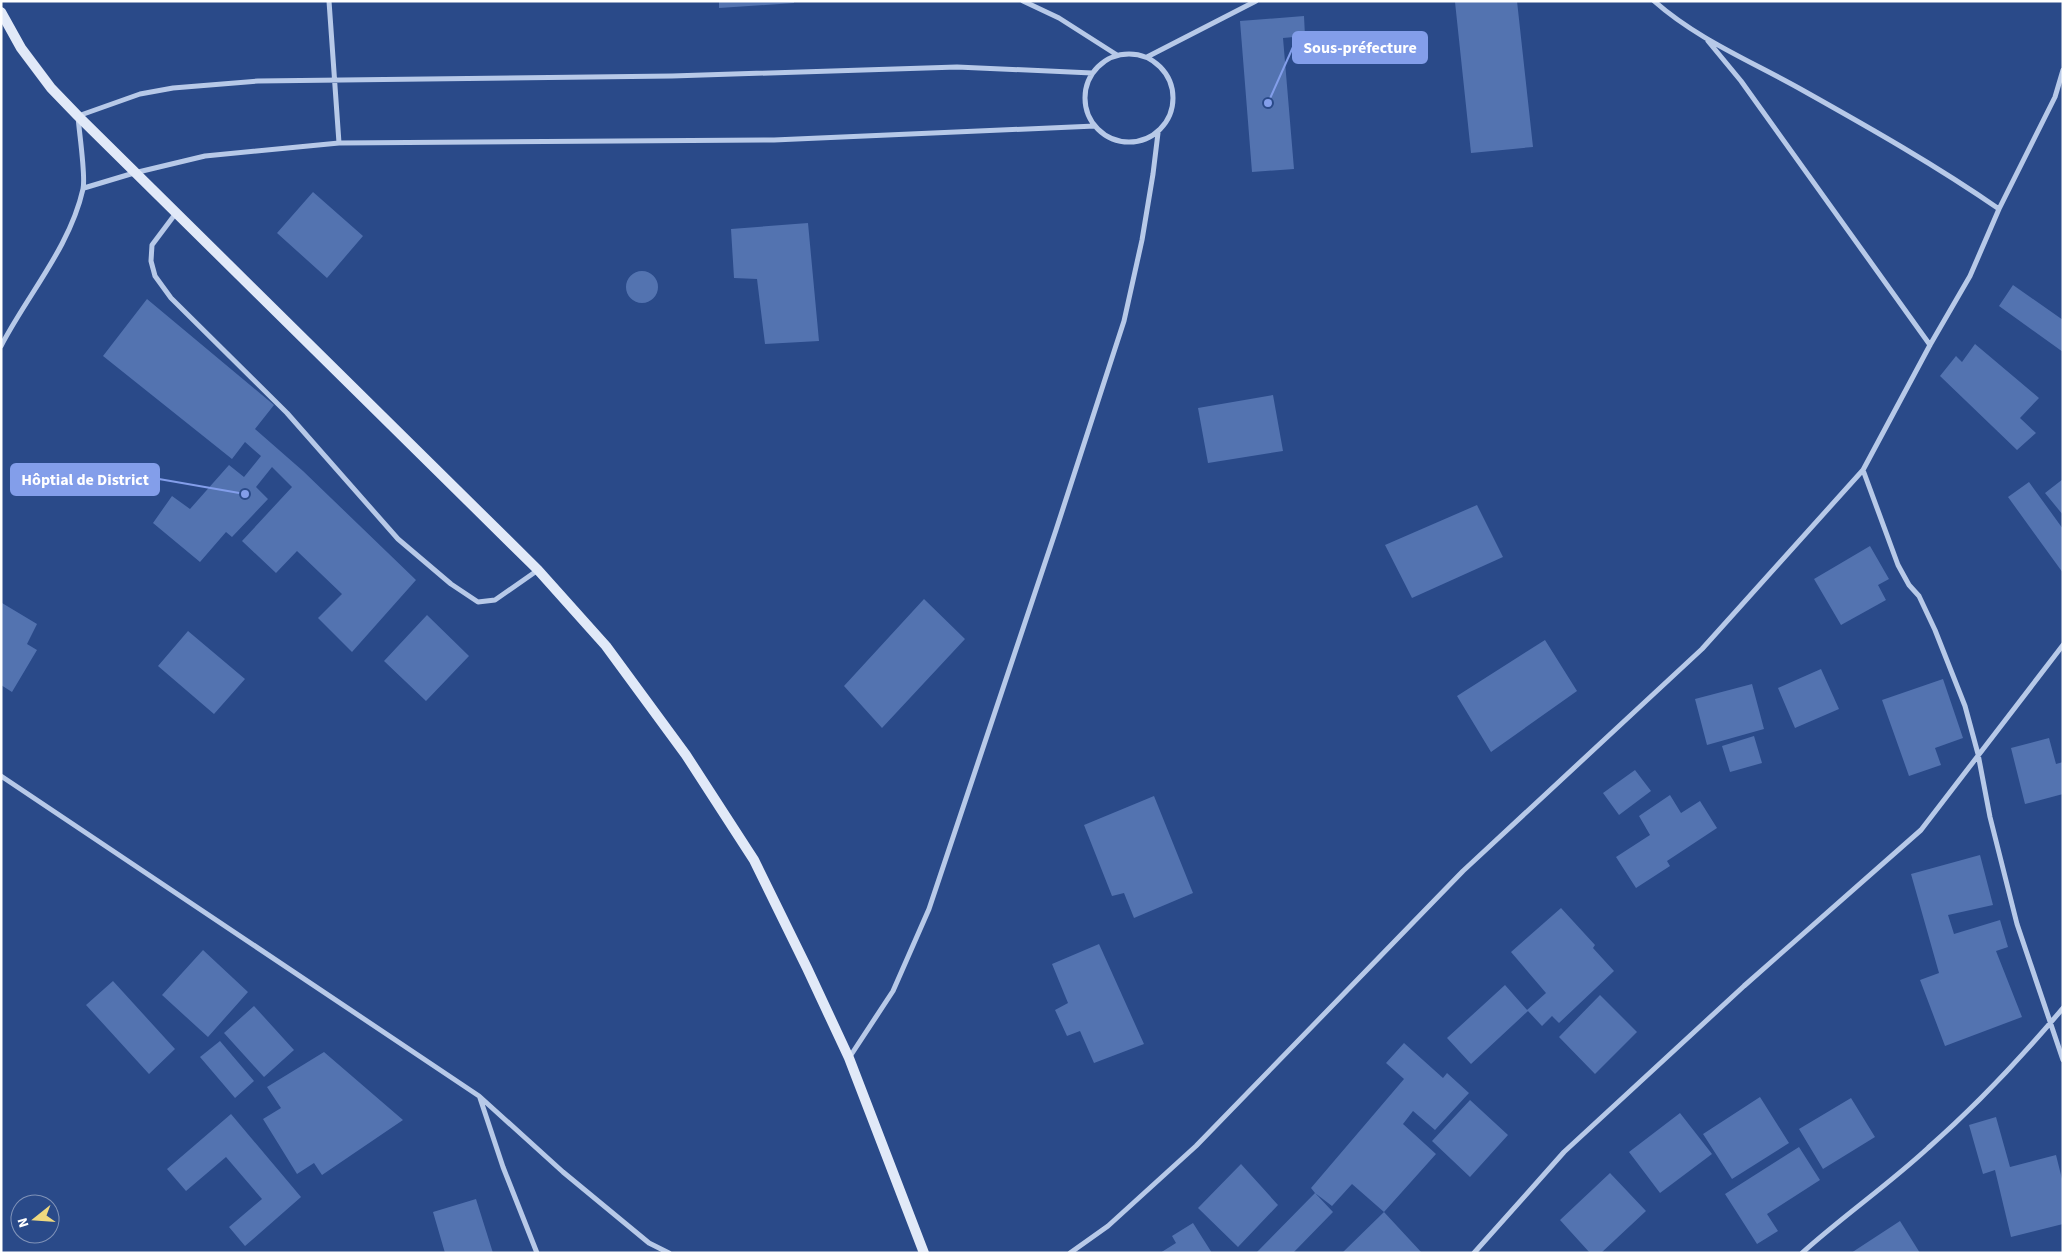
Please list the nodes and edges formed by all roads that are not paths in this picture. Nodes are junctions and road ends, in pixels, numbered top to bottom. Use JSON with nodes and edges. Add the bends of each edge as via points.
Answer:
{"nodes":[{"id":1,"x":328,"y":1,"type":"edge"},
{"id":2,"x":1023,"y":1,"type":"edge"},
{"id":3,"x":1256,"y":1,"type":"edge"},
{"id":4,"x":1654,"y":1,"type":"edge"},
{"id":5,"x":1,"y":12,"type":"edge"},
{"id":6,"x":1706,"y":39,"type":"junction"},
{"id":7,"x":1117,"y":55,"type":"junction"},
{"id":8,"x":1147,"y":57,"type":"junction"},
{"id":9,"x":2063,"y":70,"type":"edge"},
{"id":10,"x":1092,"y":73,"type":"junction"},
{"id":11,"x":334,"y":79,"type":"junction"},
{"id":12,"x":2056,"y":96,"type":"junction"},
{"id":13,"x":2063,"y":99,"type":"edge"},
{"id":14,"x":78,"y":116,"type":"junction"},
{"id":15,"x":1094,"y":126,"type":"junction"},
{"id":16,"x":1158,"y":133,"type":"junction"},
{"id":17,"x":339,"y":143,"type":"junction"},
{"id":18,"x":134,"y":173,"type":"junction"},
{"id":19,"x":84,"y":188,"type":"junction"},
{"id":20,"x":1999,"y":209,"type":"junction"},
{"id":21,"x":176,"y":213,"type":"junction"},
{"id":22,"x":1930,"y":344,"type":"junction"},
{"id":23,"x":1,"y":346,"type":"edge"},
{"id":24,"x":1863,"y":470,"type":"junction"},
{"id":25,"x":538,"y":570,"type":"junction"},
{"id":26,"x":2063,"y":645,"type":"edge"},
{"id":27,"x":1978,"y":754,"type":"junction"},
{"id":28,"x":1,"y":776,"type":"edge"},
{"id":29,"x":2063,"y":1008,"type":"edge"},
{"id":30,"x":2051,"y":1024,"type":"junction"},
{"id":31,"x":849,"y":1058,"type":"junction"},
{"id":32,"x":2063,"y":1060,"type":"edge"},
{"id":33,"x":479,"y":1096,"type":"junction"},
{"id":34,"x":536,"y":1253,"type":"edge"},
{"id":35,"x":670,"y":1253,"type":"edge"},
{"id":36,"x":924,"y":1253,"type":"edge"},
{"id":37,"x":1070,"y":1253,"type":"edge"},
{"id":38,"x":1474,"y":1253,"type":"edge"},
{"id":39,"x":1802,"y":1253,"type":"edge"}],
"edges":[{"from":1,"to":11,"type":"street"},
{"from":2,"to":7,"type":"street","via":[[1059,18]]},
{"from":3,"to":8,"type":"street"},
{"from":4,"to":6,"type":"street"},
{"from":5,"to":14,"type":"main road","via":[[21,48],[51,88]]},
{"from":6,"to":20,"type":"street","via":[[1921,158]]},
{"from":6,"to":22,"type":"street","via":[[1741,81]]},
{"from":7,"to":8,"type":"street","via":[[1132,53]]},
{"from":7,"to":10,"type":"street"},
{"from":8,"to":16,"type":"street","via":[[1160,65],[1174,92],[1168,121]]},
{"from":9,"to":12,"type":"street"},
{"from":10,"to":11,"type":"street","via":[[957,67],[672,76]]},
{"from":10,"to":15,"type":"street","via":[[1086,86],[1085,100],[1087,114]]},
{"from":11,"to":14,"type":"street","via":[[173,88],[140,94]]},
{"from":11,"to":17,"type":"street"},
{"from":12,"to":13,"type":"street"},
{"from":12,"to":20,"type":"street"},
{"from":14,"to":18,"type":"main road"},
{"from":14,"to":19,"type":"street"},
{"from":15,"to":16,"type":"street","via":[[1118,142],[1146,140]]},
{"from":15,"to":17,"type":"street","via":[[774,140]]},
{"from":16,"to":31,"type":"street","via":[[1144,230],[1124,321],[1056,530],[929,910],[893,991]]},
{"from":17,"to":18,"type":"street","via":[[205,156]]},
{"from":18,"to":19,"type":"street"},
{"from":18,"to":21,"type":"main road"},
{"from":19,"to":23,"type":"street","via":[[69,229]]},
{"from":20,"to":22,"type":"street","via":[[1970,276]]},
{"from":21,"to":25,"type":"main road"},
{"from":21,"to":25,"type":"street","via":[[152,245],[151,261],[155,276],[171,298],[287,413],[398,539],[451,584],[478,602],[495,600]]},
{"from":22,"to":24,"type":"street"},
{"from":24,"to":27,"type":"street","via":[[1898,565],[1919,596],[1935,630],[1965,706]]},
{"from":24,"to":37,"type":"street","via":[[1702,650],[1462,871],[1196,1146],[1108,1226]]},
{"from":25,"to":31,"type":"main road","via":[[606,646],[686,755],[754,860]]},
{"from":26,"to":27,"type":"street"},
{"from":27,"to":30,"type":"street","via":[[2016,924]]},
{"from":27,"to":38,"type":"street","via":[[1921,830],[1744,986],[1564,1152]]},
{"from":28,"to":33,"type":"street"},
{"from":29,"to":30,"type":"street"},
{"from":30,"to":32,"type":"street"},
{"from":30,"to":39,"type":"street","via":[[2011,1069],[1928,1149]]},
{"from":31,"to":36,"type":"main road"},
{"from":33,"to":34,"type":"street"},
{"from":33,"to":35,"type":"street","via":[[649,1244]]}]}
